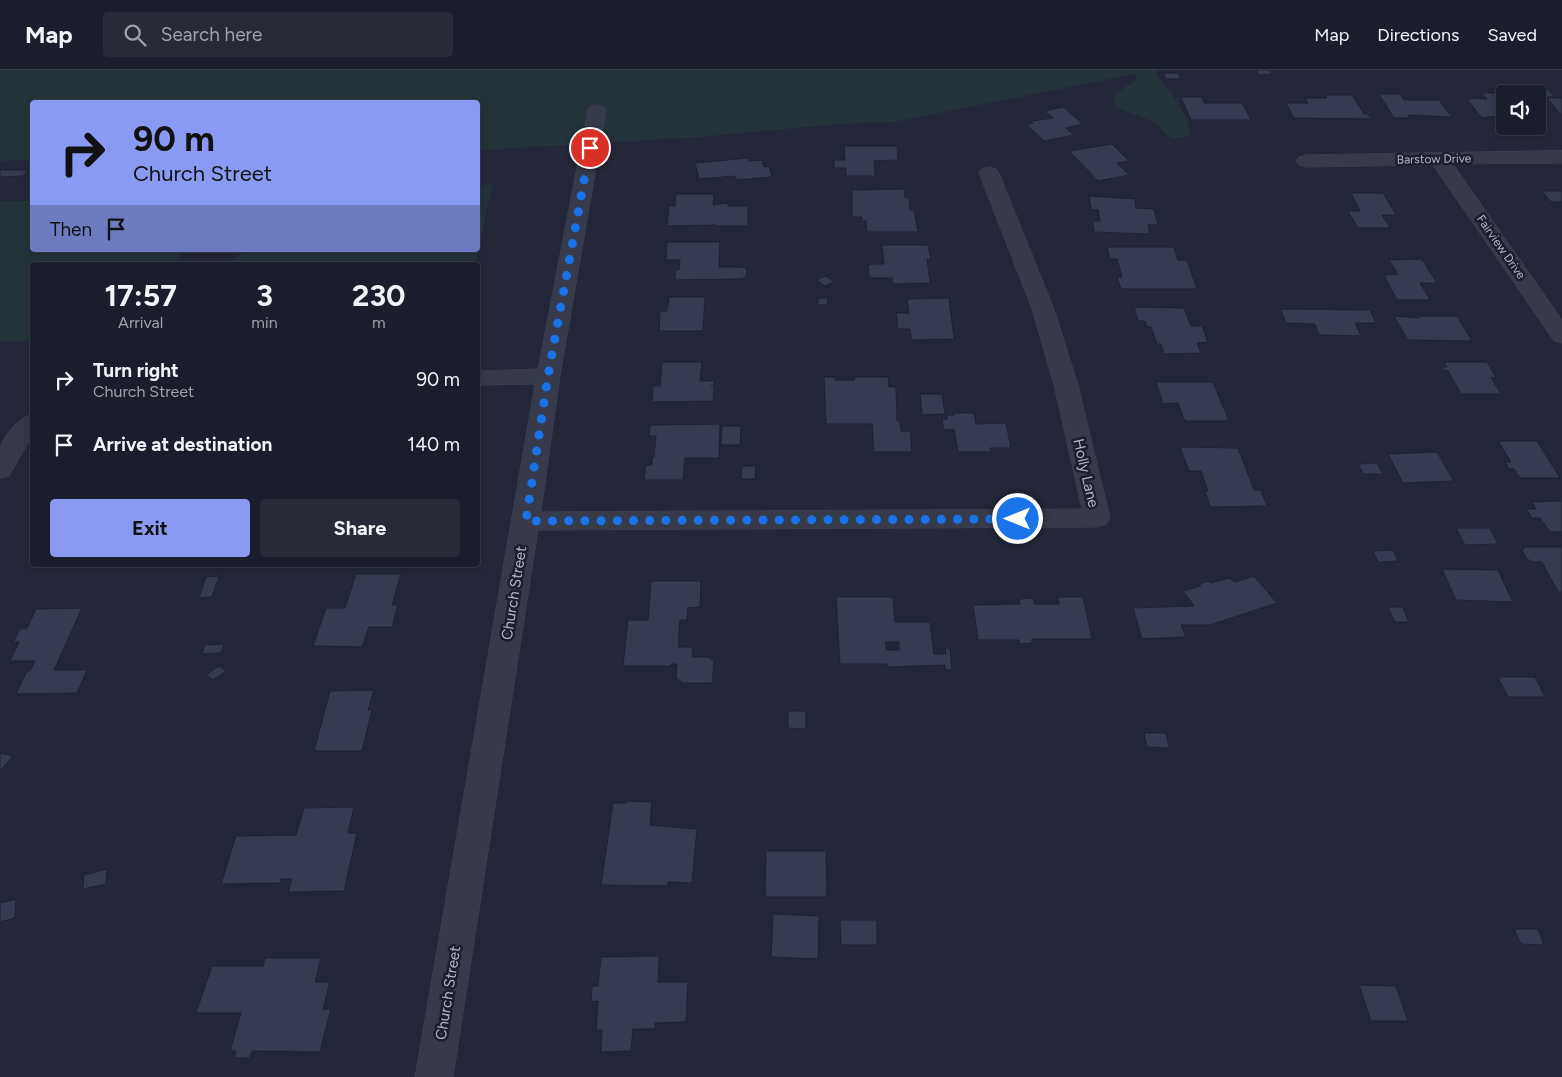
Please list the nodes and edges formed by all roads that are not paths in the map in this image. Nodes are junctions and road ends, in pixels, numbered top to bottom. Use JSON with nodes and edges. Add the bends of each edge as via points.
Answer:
{"nodes":[{"id":1,"x":597,"y":110,"type":"dead end"},
{"id":2,"x":1562,"y":157,"type":"edge"},
{"id":3,"x":1439,"y":158,"type":"junction"},
{"id":4,"x":1306,"y":162,"type":"dead end"},
{"id":5,"x":989,"y":173,"type":"dead end"},
{"id":6,"x":1562,"y":336,"type":"edge"},
{"id":7,"x":548,"y":376,"type":"junction"},
{"id":8,"x":480,"y":378,"type":"edge"},
{"id":9,"x":30,"y":424,"type":"edge"},
{"id":10,"x":0,"y":470,"type":"edge"},
{"id":11,"x":526,"y":521,"type":"junction"},
{"id":12,"x":434,"y":1077,"type":"edge"}],
"edges":[{"from":1,"to":7,"type":"street","name":"Church Street"},
{"from":2,"to":3,"type":"street","name":"Barstow Drive"},
{"from":3,"to":4,"type":"street","name":"Barstow Drive"},
{"from":3,"to":6,"type":"street","name":"Fairview Drive"},
{"from":5,"to":11,"type":"street","name":"Holly Lane","via":[[1043,309],[1066,385],[1097,518]]},
{"from":7,"to":8,"type":"street"},
{"from":7,"to":11,"type":"street","name":"Church Street"},
{"from":9,"to":10,"type":"street"},
{"from":11,"to":12,"type":"street","name":"Church Street"}]}
